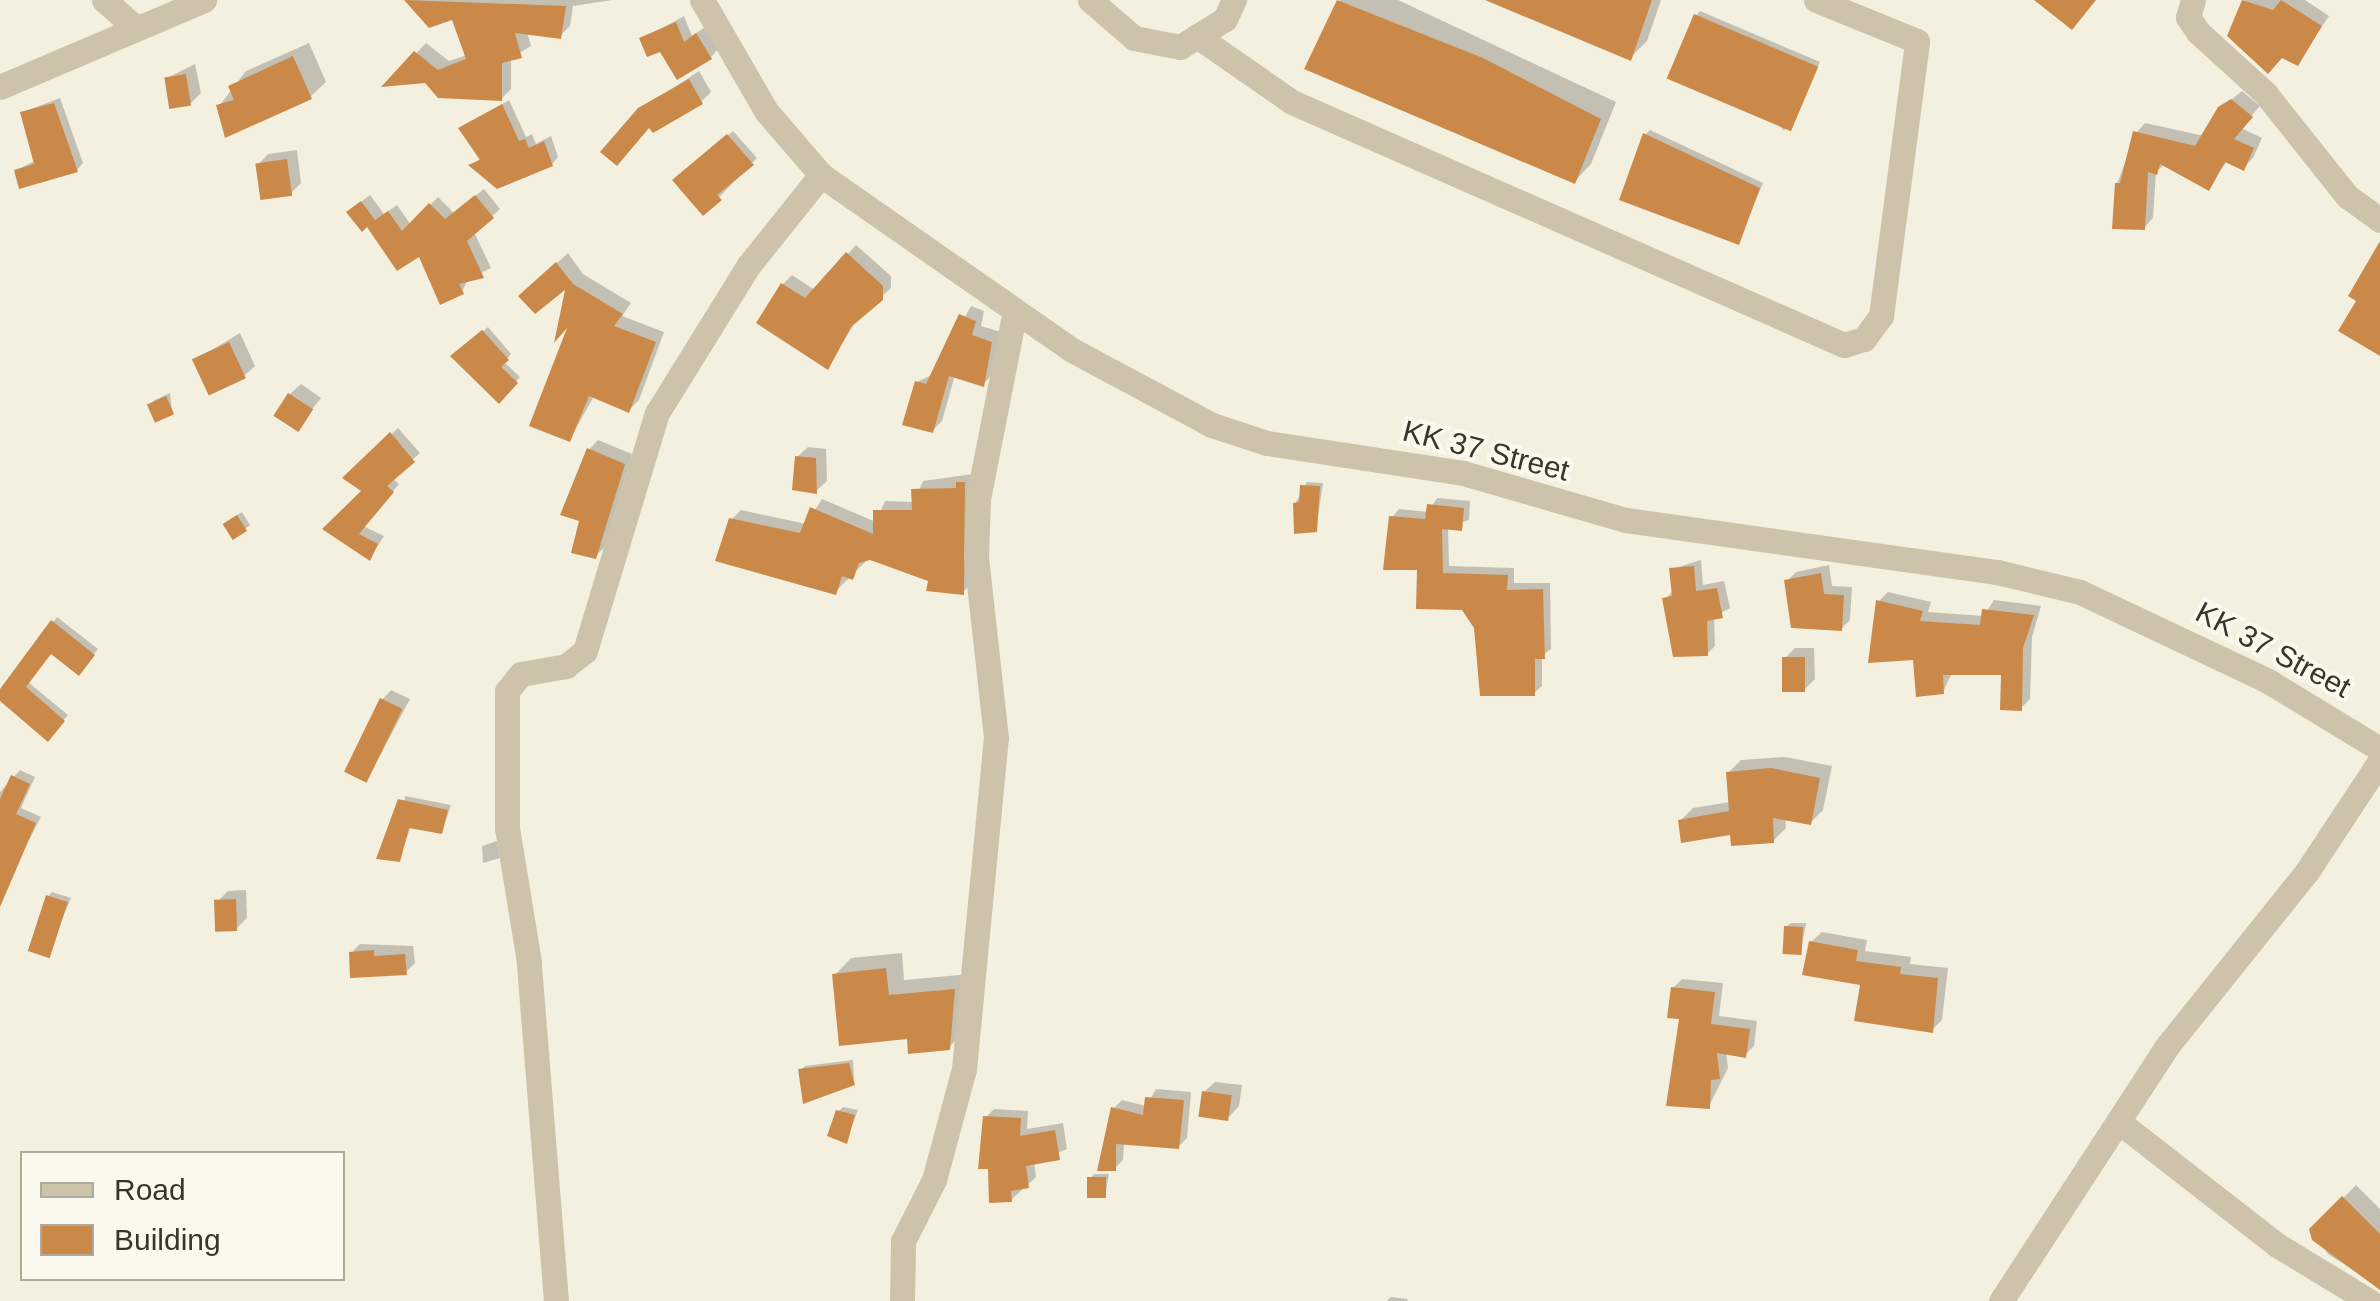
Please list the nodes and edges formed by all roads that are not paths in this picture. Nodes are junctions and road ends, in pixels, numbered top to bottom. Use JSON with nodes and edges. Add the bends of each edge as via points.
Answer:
{"nodes":[{"id":1,"x":104,"y":0,"type":"edge"},
{"id":2,"x":204,"y":0,"type":"edge"},
{"id":3,"x":702,"y":0,"type":"edge"},
{"id":4,"x":1090,"y":0,"type":"edge"},
{"id":5,"x":1234,"y":0,"type":"edge"},
{"id":6,"x":1816,"y":0,"type":"edge"},
{"id":7,"x":2193,"y":0,"type":"edge"},
{"id":8,"x":136,"y":28,"type":"junction"},
{"id":9,"x":1197,"y":36,"type":"junction"},
{"id":10,"x":0,"y":88,"type":"edge"},
{"id":11,"x":821,"y":175,"type":"junction"},
{"id":12,"x":2380,"y":220,"type":"edge"},
{"id":13,"x":1015,"y":311,"type":"junction"},
{"id":14,"x":2380,"y":749,"type":"edge"},
{"id":15,"x":2380,"y":761,"type":"edge"},
{"id":16,"x":2118,"y":1122,"type":"junction"},
{"id":17,"x":556,"y":1301,"type":"edge"},
{"id":18,"x":902,"y":1301,"type":"edge"},
{"id":19,"x":2001,"y":1301,"type":"edge"},
{"id":20,"x":2369,"y":1301,"type":"edge"}],
"edges":[{"from":1,"to":8,"type":"street"},
{"from":2,"to":8,"type":"street"},
{"from":3,"to":11,"type":"street","name":"KK 37 Street","via":[[766,112]]},
{"from":4,"to":9,"type":"street","via":[[1134,38],[1180,46]]},
{"from":5,"to":9,"type":"street","via":[[1225,19]]},
{"from":6,"to":9,"type":"street","via":[[1917,41],[1881,316],[1864,340],[1844,345],[1292,102]]},
{"from":7,"to":12,"type":"street","via":[[2188,16],[2198,32],[2265,93],[2347,196]]},
{"from":8,"to":10,"type":"street"},
{"from":11,"to":13,"type":"street","name":"KK 37 Street"},
{"from":11,"to":17,"type":"street","via":[[748,266],[657,413],[585,652],[566,666],[521,674],[508,691],[508,828],[529,962]]},
{"from":13,"to":14,"type":"street","name":"KK 37 Street","via":[[1138,388],[1251,439],[1463,473],[1626,520],[1996,572],[2080,592],[2268,681]]},
{"from":13,"to":18,"type":"street","via":[[978,499],[976,556],[996,738],[964,1069],[941,1162],[903,1241]]},
{"from":15,"to":16,"type":"street","via":[[2308,870],[2168,1045]]},
{"from":16,"to":19,"type":"street"},
{"from":16,"to":20,"type":"street","via":[[2277,1245]]}]}
